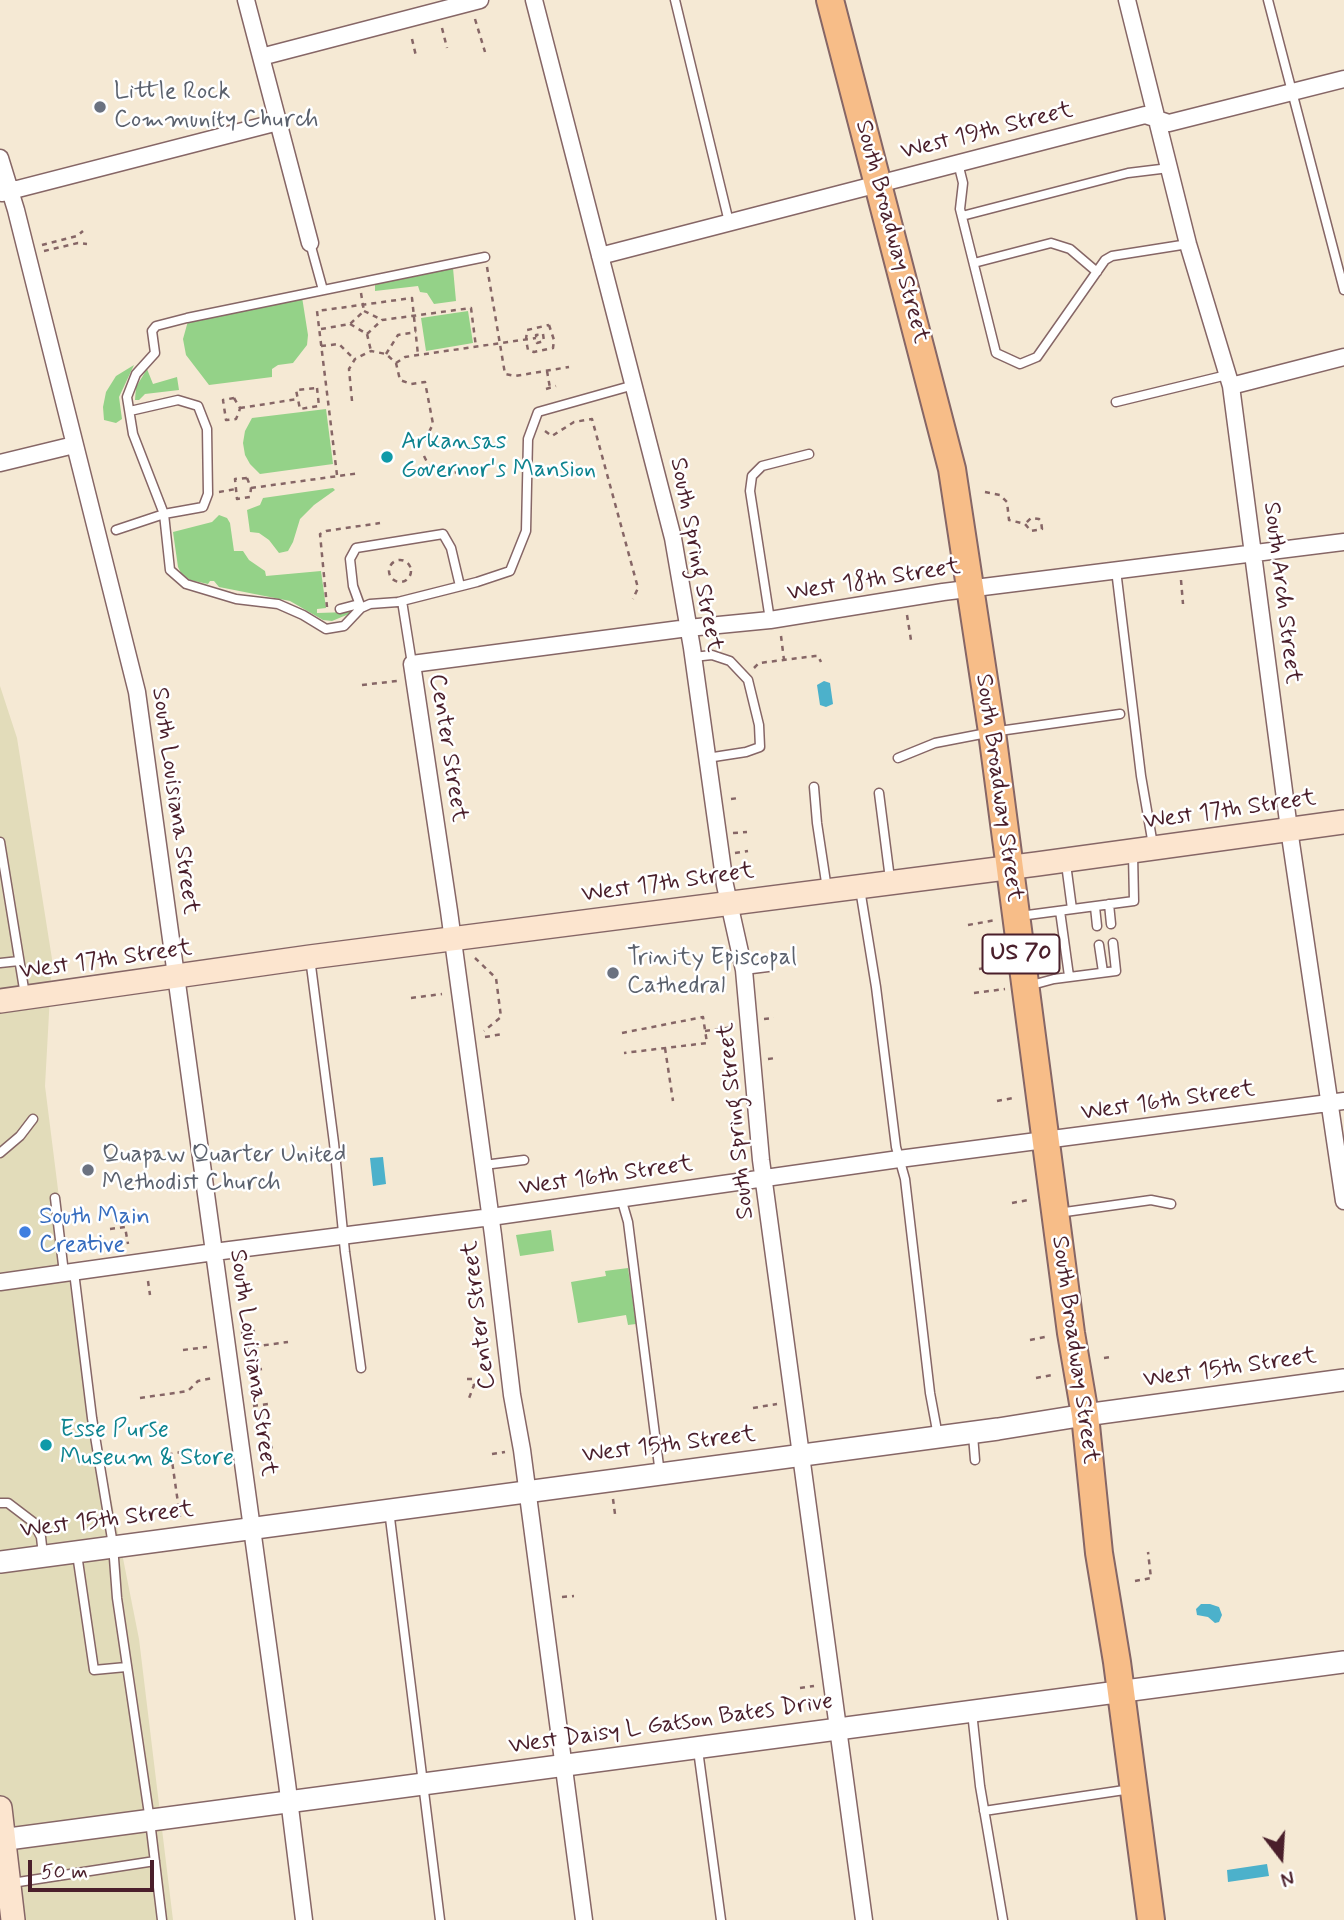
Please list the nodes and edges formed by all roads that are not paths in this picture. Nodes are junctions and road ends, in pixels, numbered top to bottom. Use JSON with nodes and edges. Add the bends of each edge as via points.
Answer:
{"nodes":[{"id":1,"x":246,"y":0,"type":"edge"},
{"id":2,"x":534,"y":0,"type":"edge"},
{"id":3,"x":675,"y":0,"type":"edge"},
{"id":4,"x":830,"y":0,"type":"edge"},
{"id":5,"x":1127,"y":0,"type":"edge"},
{"id":6,"x":1268,"y":0,"type":"edge"},
{"id":7,"x":475,"y":1,"type":"edge"},
{"id":8,"x":261,"y":57,"type":"junction"},
{"id":9,"x":1344,"y":79,"type":"edge"},
{"id":10,"x":1292,"y":92,"type":"junction"},
{"id":11,"x":1156,"y":120,"type":"junction"},
{"id":12,"x":278,"y":122,"type":"junction"},
{"id":13,"x":0,"y":158,"type":"edge"},
{"id":14,"x":958,"y":163,"type":"junction"},
{"id":15,"x":1168,"y":168,"type":"junction"},
{"id":16,"x":878,"y":184,"type":"junction"},
{"id":17,"x":5,"y":192,"type":"edge"},
{"id":18,"x":962,"y":216,"type":"junction"},
{"id":19,"x":729,"y":222,"type":"junction"},
{"id":20,"x":310,"y":243,"type":"joint"},
{"id":21,"x":1188,"y":244,"type":"junction"},
{"id":22,"x":600,"y":256,"type":"junction"},
{"id":23,"x":485,"y":257,"type":"road end"},
{"id":24,"x":974,"y":263,"type":"junction"},
{"id":25,"x":1097,"y":272,"type":"junction"},
{"id":26,"x":323,"y":290,"type":"junction"},
{"id":27,"x":1344,"y":290,"type":"edge"},
{"id":28,"x":1344,"y":357,"type":"edge"},
{"id":29,"x":1229,"y":381,"type":"junction"},
{"id":30,"x":634,"y":385,"type":"junction"},
{"id":31,"x":1116,"y":402,"type":"dead end"},
{"id":32,"x":130,"y":411,"type":"junction"},
{"id":33,"x":74,"y":444,"type":"junction"},
{"id":34,"x":809,"y":454,"type":"dead end"},
{"id":35,"x":0,"y":463,"type":"edge"},
{"id":36,"x":163,"y":514,"type":"junction"},
{"id":37,"x":116,"y":530,"type":"dead end"},
{"id":38,"x":1344,"y":542,"type":"edge"},
{"id":39,"x":1252,"y":554,"type":"junction"},
{"id":40,"x":1116,"y":570,"type":"junction"},
{"id":41,"x":460,"y":586,"type":"junction"},
{"id":42,"x":971,"y":589,"type":"junction"},
{"id":43,"x":402,"y":601,"type":"junction"},
{"id":44,"x":360,"y":606,"type":"junction"},
{"id":45,"x":340,"y":609,"type":"dead end"},
{"id":46,"x":775,"y":619,"type":"junction"},
{"id":47,"x":688,"y":628,"type":"junction"},
{"id":48,"x":693,"y":657,"type":"junction"},
{"id":49,"x":412,"y":672,"type":"junction"},
{"id":50,"x":1120,"y":714,"type":"dead end"},
{"id":51,"x":992,"y":732,"type":"junction"},
{"id":52,"x":707,"y":758,"type":"junction"},
{"id":53,"x":898,"y":758,"type":"dead end"},
{"id":54,"x":814,"y":787,"type":"dead end"},
{"id":55,"x":879,"y":793,"type":"dead end"},
{"id":56,"x":1344,"y":822,"type":"edge"},
{"id":57,"x":1289,"y":829,"type":"junction"},
{"id":58,"x":0,"y":842,"type":"edge"},
{"id":59,"x":1143,"y":849,"type":"junction"},
{"id":60,"x":1065,"y":860,"type":"junction"},
{"id":61,"x":1009,"y":867,"type":"junction"},
{"id":62,"x":891,"y":882,"type":"junction"},
{"id":63,"x":859,"y":886,"type":"junction"},
{"id":64,"x":827,"y":889,"type":"junction"},
{"id":65,"x":729,"y":903,"type":"junction"},
{"id":66,"x":1109,"y":904,"type":"junction"},
{"id":67,"x":1095,"y":906,"type":"junction"},
{"id":68,"x":1072,"y":909,"type":"junction"},
{"id":69,"x":1060,"y":911,"type":"junction"},
{"id":70,"x":1016,"y":917,"type":"junction"},
{"id":71,"x":1111,"y":924,"type":"dead end"},
{"id":72,"x":1097,"y":926,"type":"dead end"},
{"id":73,"x":452,"y":940,"type":"junction"},
{"id":74,"x":1113,"y":943,"type":"dead end"},
{"id":75,"x":1099,"y":945,"type":"dead end"},
{"id":76,"x":310,"y":957,"type":"junction"},
{"id":77,"x":19,"y":961,"type":"junction"},
{"id":78,"x":0,"y":964,"type":"edge"},
{"id":79,"x":768,"y":967,"type":"dead end"},
{"id":80,"x":744,"y":970,"type":"junction"},
{"id":81,"x":1103,"y":972,"type":"junction"},
{"id":82,"x":1069,"y":976,"type":"junction"},
{"id":83,"x":177,"y":978,"type":"junction"},
{"id":84,"x":1025,"y":986,"type":"junction"},
{"id":85,"x":25,"y":998,"type":"junction"},
{"id":86,"x":0,"y":1002,"type":"edge"},
{"id":87,"x":1337,"y":1102,"type":"edge"},
{"id":88,"x":33,"y":1119,"type":"dead end"},
{"id":89,"x":1046,"y":1141,"type":"junction"},
{"id":90,"x":0,"y":1153,"type":"edge"},
{"id":91,"x":899,"y":1159,"type":"junction"},
{"id":92,"x":524,"y":1160,"type":"dead end"},
{"id":93,"x":484,"y":1165,"type":"junction"},
{"id":94,"x":763,"y":1179,"type":"junction"},
{"id":95,"x":55,"y":1198,"type":"dead end"},
{"id":96,"x":621,"y":1198,"type":"junction"},
{"id":97,"x":1344,"y":1201,"type":"edge"},
{"id":98,"x":1171,"y":1204,"type":"dead end"},
{"id":99,"x":1055,"y":1213,"type":"junction"},
{"id":100,"x":491,"y":1217,"type":"junction"},
{"id":101,"x":344,"y":1235,"type":"junction"},
{"id":102,"x":214,"y":1252,"type":"junction"},
{"id":103,"x":69,"y":1272,"type":"junction"},
{"id":104,"x":0,"y":1282,"type":"edge"},
{"id":105,"x":361,"y":1368,"type":"dead end"},
{"id":106,"x":1344,"y":1380,"type":"edge"},
{"id":107,"x":1084,"y":1415,"type":"junction"},
{"id":108,"x":972,"y":1432,"type":"junction"},
{"id":109,"x":938,"y":1436,"type":"junction"},
{"id":110,"x":802,"y":1455,"type":"junction"},
{"id":111,"x":975,"y":1460,"type":"dead end"},
{"id":112,"x":660,"y":1474,"type":"junction"},
{"id":113,"x":527,"y":1490,"type":"junction"},
{"id":114,"x":0,"y":1503,"type":"edge"},
{"id":115,"x":388,"y":1509,"type":"junction"},
{"id":116,"x":252,"y":1529,"type":"junction"},
{"id":117,"x":113,"y":1545,"type":"junction"},
{"id":118,"x":76,"y":1551,"type":"junction"},
{"id":119,"x":43,"y":1555,"type":"junction"},
{"id":120,"x":0,"y":1562,"type":"edge"},
{"id":121,"x":1344,"y":1662,"type":"edge"},
{"id":122,"x":126,"y":1667,"type":"junction"},
{"id":123,"x":1121,"y":1690,"type":"junction"},
{"id":124,"x":972,"y":1711,"type":"junction"},
{"id":125,"x":838,"y":1729,"type":"junction"},
{"id":126,"x":698,"y":1748,"type":"junction"},
{"id":127,"x":563,"y":1767,"type":"junction"},
{"id":128,"x":422,"y":1784,"type":"junction"},
{"id":129,"x":1134,"y":1789,"type":"junction"},
{"id":130,"x":289,"y":1802,"type":"junction"},
{"id":131,"x":0,"y":1808,"type":"edge"},
{"id":132,"x":984,"y":1811,"type":"junction"},
{"id":133,"x":150,"y":1821,"type":"junction"},
{"id":134,"x":2,"y":1839,"type":"edge"},
{"id":135,"x":155,"y":1861,"type":"junction"},
{"id":136,"x":9,"y":1884,"type":"junction"},
{"id":137,"x":13,"y":1920,"type":"edge"},
{"id":138,"x":162,"y":1920,"type":"edge"},
{"id":139,"x":304,"y":1920,"type":"edge"},
{"id":140,"x":440,"y":1920,"type":"edge"},
{"id":141,"x":584,"y":1920,"type":"edge"},
{"id":142,"x":721,"y":1920,"type":"edge"},
{"id":143,"x":864,"y":1920,"type":"edge"},
{"id":144,"x":1003,"y":1920,"type":"edge"},
{"id":145,"x":1152,"y":1920,"type":"edge"}],
"edges":[{"from":1,"to":8,"type":"street"},
{"from":2,"to":22,"type":"street","name":"South Spring Street"},
{"from":3,"to":19,"type":"lane"},
{"from":4,"to":16,"type":"main road","name":"South Broadway Street","number":"US 70"},
{"from":5,"to":11,"type":"street","name":"South Arch Street"},
{"from":6,"to":10,"type":"lane"},
{"from":7,"to":8,"type":"street"},
{"from":8,"to":12,"type":"street"},
{"from":9,"to":10,"type":"street","name":"West 19th Street"},
{"from":10,"to":11,"type":"street","name":"West 19th Street","via":[[1169,123]]},
{"from":10,"to":27,"type":"lane"},
{"from":11,"to":14,"type":"street","name":"West 19th Street","via":[[1145,115]]},
{"from":11,"to":15,"type":"street","name":"South Arch Street"},
{"from":12,"to":17,"type":"street"},
{"from":12,"to":20,"type":"street"},
{"from":13,"to":17,"type":"street","name":"South Louisiana Street"},
{"from":14,"to":16,"type":"street","name":"West 19th Street"},
{"from":14,"to":18,"type":"lane"},
{"from":15,"to":18,"type":"lane","via":[[1128,173]]},
{"from":15,"to":21,"type":"street","name":"South Arch Street"},
{"from":16,"to":19,"type":"street","name":"West 19th Street"},
{"from":16,"to":42,"type":"main road","name":"South Broadway Street","number":"US 70","via":[[952,469]]},
{"from":17,"to":33,"type":"street","name":"South Louisiana Street"},
{"from":18,"to":24,"type":"lane"},
{"from":19,"to":22,"type":"street","name":"West 19th Street"},
{"from":20,"to":26,"type":"lane"},
{"from":21,"to":25,"type":"lane","via":[[1112,256]]},
{"from":21,"to":29,"type":"street","name":"South Arch Street"},
{"from":22,"to":30,"type":"street","name":"South Spring Street"},
{"from":23,"to":26,"type":"lane"},
{"from":24,"to":25,"type":"lane","via":[[1051,243],[1070,248]]},
{"from":24,"to":25,"type":"lane","via":[[996,353],[1020,364],[1037,357]]},
{"from":26,"to":32,"type":"lane","via":[[156,326],[152,331],[155,353],[136,374],[127,397]]},
{"from":28,"to":29,"type":"street"},
{"from":29,"to":31,"type":"lane"},
{"from":29,"to":39,"type":"street","name":"South Arch Street"},
{"from":30,"to":41,"type":"lane","via":[[538,412],[528,439],[526,531],[510,571]]},
{"from":30,"to":47,"type":"street","name":"South Spring Street","via":[[673,538]]},
{"from":32,"to":36,"type":"lane","via":[[132,434]]},
{"from":32,"to":36,"type":"lane","via":[[178,400],[198,406],[207,429],[208,494],[203,507]]},
{"from":33,"to":35,"type":"street"},
{"from":33,"to":83,"type":"street","name":"South Louisiana Street","via":[[137,692]]},
{"from":34,"to":46,"type":"lane","via":[[762,466],[752,476],[750,491]]},
{"from":36,"to":37,"type":"lane"},
{"from":36,"to":44,"type":"lane","via":[[170,570],[186,584],[236,599],[278,604],[326,629],[344,626]]},
{"from":38,"to":39,"type":"street","name":"West 18th Street"},
{"from":39,"to":40,"type":"street","name":"West 18th Street"},
{"from":39,"to":57,"type":"street","name":"South Arch Street"},
{"from":40,"to":42,"type":"street","name":"West 18th Street"},
{"from":40,"to":59,"type":"lane","via":[[1142,776]]},
{"from":41,"to":43,"type":"lane"},
{"from":41,"to":44,"type":"lane","via":[[443,534],[356,548],[350,559]]},
{"from":42,"to":46,"type":"street","name":"West 18th Street"},
{"from":42,"to":51,"type":"main road","name":"South Broadway Street","number":"US 70"},
{"from":43,"to":44,"type":"lane"},
{"from":43,"to":49,"type":"lane"},
{"from":44,"to":45,"type":"lane"},
{"from":46,"to":47,"type":"street","name":"West 18th Street"},
{"from":47,"to":48,"type":"street","name":"South Spring Street"},
{"from":47,"to":49,"type":"street","name":"West 18th Street"},
{"from":48,"to":52,"type":"street","name":"South Spring Street"},
{"from":48,"to":52,"type":"lane","via":[[712,655],[730,661],[748,680],[759,725],[760,747]]},
{"from":49,"to":73,"type":"street","name":"Center Street"},
{"from":50,"to":51,"type":"lane"},
{"from":51,"to":53,"type":"lane","via":[[935,743]]},
{"from":51,"to":61,"type":"main road","name":"South Broadway Street","number":"US 70"},
{"from":52,"to":65,"type":"street","name":"South Spring Street"},
{"from":54,"to":64,"type":"lane"},
{"from":55,"to":62,"type":"lane"},
{"from":56,"to":57,"type":"main road","name":"West 17th Street"},
{"from":57,"to":59,"type":"main road","name":"West 17th Street"},
{"from":57,"to":87,"type":"street","name":"South Arch Street"},
{"from":58,"to":77,"type":"lane"},
{"from":59,"to":60,"type":"main road","name":"West 17th Street"},
{"from":59,"to":66,"type":"lane","via":[[1134,901]]},
{"from":60,"to":61,"type":"main road","name":"West 17th Street"},
{"from":60,"to":68,"type":"lane"},
{"from":61,"to":62,"type":"main road","name":"West 17th Street"},
{"from":61,"to":70,"type":"main road","name":"South Broadway Street","number":"US 70"},
{"from":62,"to":63,"type":"main road","name":"West 17th Street"},
{"from":63,"to":64,"type":"main road","name":"West 17th Street"},
{"from":63,"to":91,"type":"lane"},
{"from":64,"to":65,"type":"main road","name":"West 17th Street"},
{"from":65,"to":73,"type":"main road","name":"West 17th Street"},
{"from":65,"to":80,"type":"street","name":"South Spring Street"},
{"from":66,"to":67,"type":"lane"},
{"from":66,"to":71,"type":"lane"},
{"from":67,"to":68,"type":"lane"},
{"from":67,"to":72,"type":"lane"},
{"from":68,"to":69,"type":"lane"},
{"from":69,"to":70,"type":"lane"},
{"from":69,"to":82,"type":"lane"},
{"from":70,"to":84,"type":"main road","name":"South Broadway Street","number":"US 70"},
{"from":73,"to":76,"type":"main road","name":"West 17th Street"},
{"from":73,"to":93,"type":"street","name":"Center Street"},
{"from":74,"to":81,"type":"lane","via":[[1116,971]]},
{"from":75,"to":81,"type":"lane"},
{"from":76,"to":83,"type":"main road","name":"West 17th Street"},
{"from":76,"to":101,"type":"lane"},
{"from":77,"to":78,"type":"lane"},
{"from":77,"to":85,"type":"lane"},
{"from":79,"to":80,"type":"lane"},
{"from":80,"to":94,"type":"street","name":"South Spring Street"},
{"from":81,"to":82,"type":"lane"},
{"from":82,"to":84,"type":"lane"},
{"from":83,"to":85,"type":"main road","name":"West 17th Street"},
{"from":83,"to":102,"type":"street","name":"South Louisiana Street"},
{"from":84,"to":89,"type":"main road","name":"South Broadway Street","number":"US 70"},
{"from":85,"to":86,"type":"main road","name":"West 17th Street"},
{"from":87,"to":89,"type":"street","name":"West 16th Street"},
{"from":87,"to":97,"type":"street","name":"South Arch Street"},
{"from":88,"to":90,"type":"lane"},
{"from":89,"to":91,"type":"street","name":"West 16th Street"},
{"from":89,"to":99,"type":"main road","name":"South Broadway Street","number":"US 70"},
{"from":91,"to":94,"type":"street","name":"West 16th Street"},
{"from":91,"to":109,"type":"lane"},
{"from":92,"to":93,"type":"lane"},
{"from":93,"to":100,"type":"street","name":"Center Street"},
{"from":94,"to":96,"type":"street","name":"West 16th Street"},
{"from":94,"to":110,"type":"street","name":"South Spring Street"},
{"from":95,"to":103,"type":"lane"},
{"from":96,"to":100,"type":"street","name":"West 16th Street"},
{"from":96,"to":112,"type":"lane","via":[[628,1222]]},
{"from":98,"to":99,"type":"lane","via":[[1151,1200]]},
{"from":99,"to":107,"type":"main road","name":"South Broadway Street","number":"US 70"},
{"from":100,"to":101,"type":"street","name":"West 16th Street"},
{"from":100,"to":113,"type":"street","name":"Center Street"},
{"from":101,"to":102,"type":"street","name":"West 16th Street"},
{"from":101,"to":105,"type":"lane"},
{"from":102,"to":103,"type":"street","name":"West 16th Street"},
{"from":102,"to":116,"type":"street","name":"South Louisiana Street"},
{"from":103,"to":104,"type":"street","name":"West 16th Street"},
{"from":103,"to":117,"type":"lane"},
{"from":106,"to":107,"type":"street","name":"West 15th Street"},
{"from":107,"to":108,"type":"street","name":"West 15th Street"},
{"from":107,"to":123,"type":"main road","name":"South Broadway Street","number":"US 70"},
{"from":108,"to":109,"type":"street","name":"West 15th Street"},
{"from":108,"to":111,"type":"lane"},
{"from":109,"to":110,"type":"street","name":"West 15th Street"},
{"from":110,"to":112,"type":"street","name":"West 15th Street"},
{"from":110,"to":125,"type":"street","name":"South Spring Street"},
{"from":112,"to":113,"type":"street","name":"West 15th Street"},
{"from":113,"to":115,"type":"street","name":"West 15th Street"},
{"from":113,"to":127,"type":"street","name":"Center Street"},
{"from":114,"to":119,"type":"lane","via":[[8,1503],[33,1522]]},
{"from":115,"to":116,"type":"street","name":"West 15th Street"},
{"from":115,"to":128,"type":"lane"},
{"from":116,"to":117,"type":"street","name":"West 15th Street"},
{"from":116,"to":130,"type":"street","name":"South Louisiana Street"},
{"from":117,"to":118,"type":"street","name":"West 15th Street"},
{"from":117,"to":122,"type":"lane"},
{"from":118,"to":119,"type":"street","name":"West 15th Street"},
{"from":118,"to":122,"type":"lane","via":[[94,1670]]},
{"from":119,"to":120,"type":"street","name":"West 15th Street"},
{"from":121,"to":123,"type":"street","name":"West Daisy L Gatson Bates Drive"},
{"from":122,"to":133,"type":"lane"},
{"from":123,"to":124,"type":"street","name":"West Daisy L Gatson Bates Drive"},
{"from":123,"to":129,"type":"main road","name":"South Broadway Street","number":"US 70"},
{"from":124,"to":125,"type":"street","name":"West Daisy L Gatson Bates Drive"},
{"from":124,"to":132,"type":"lane"},
{"from":125,"to":126,"type":"street","name":"West Daisy L Gatson Bates Drive"},
{"from":125,"to":143,"type":"street","name":"South Spring Street"},
{"from":126,"to":127,"type":"street","name":"West Daisy L Gatson Bates Drive"},
{"from":126,"to":142,"type":"lane"},
{"from":127,"to":128,"type":"street","name":"West Daisy L Gatson Bates Drive"},
{"from":127,"to":141,"type":"street","name":"Center Street"},
{"from":128,"to":130,"type":"street","name":"West Daisy L Gatson Bates Drive"},
{"from":128,"to":140,"type":"lane"},
{"from":129,"to":132,"type":"lane"},
{"from":129,"to":145,"type":"main road","name":"South Broadway Street","number":"US 70"},
{"from":130,"to":133,"type":"street","name":"West Daisy L Gatson Bates Drive"},
{"from":130,"to":139,"type":"street","name":"South Louisiana Street"},
{"from":131,"to":134,"type":"main road"},
{"from":132,"to":144,"type":"lane"},
{"from":133,"to":134,"type":"street","name":"West Daisy L Gatson Bates Drive"},
{"from":133,"to":135,"type":"lane"},
{"from":134,"to":136,"type":"main road"},
{"from":135,"to":136,"type":"lane"},
{"from":135,"to":138,"type":"lane"},
{"from":136,"to":137,"type":"main road"}]}
